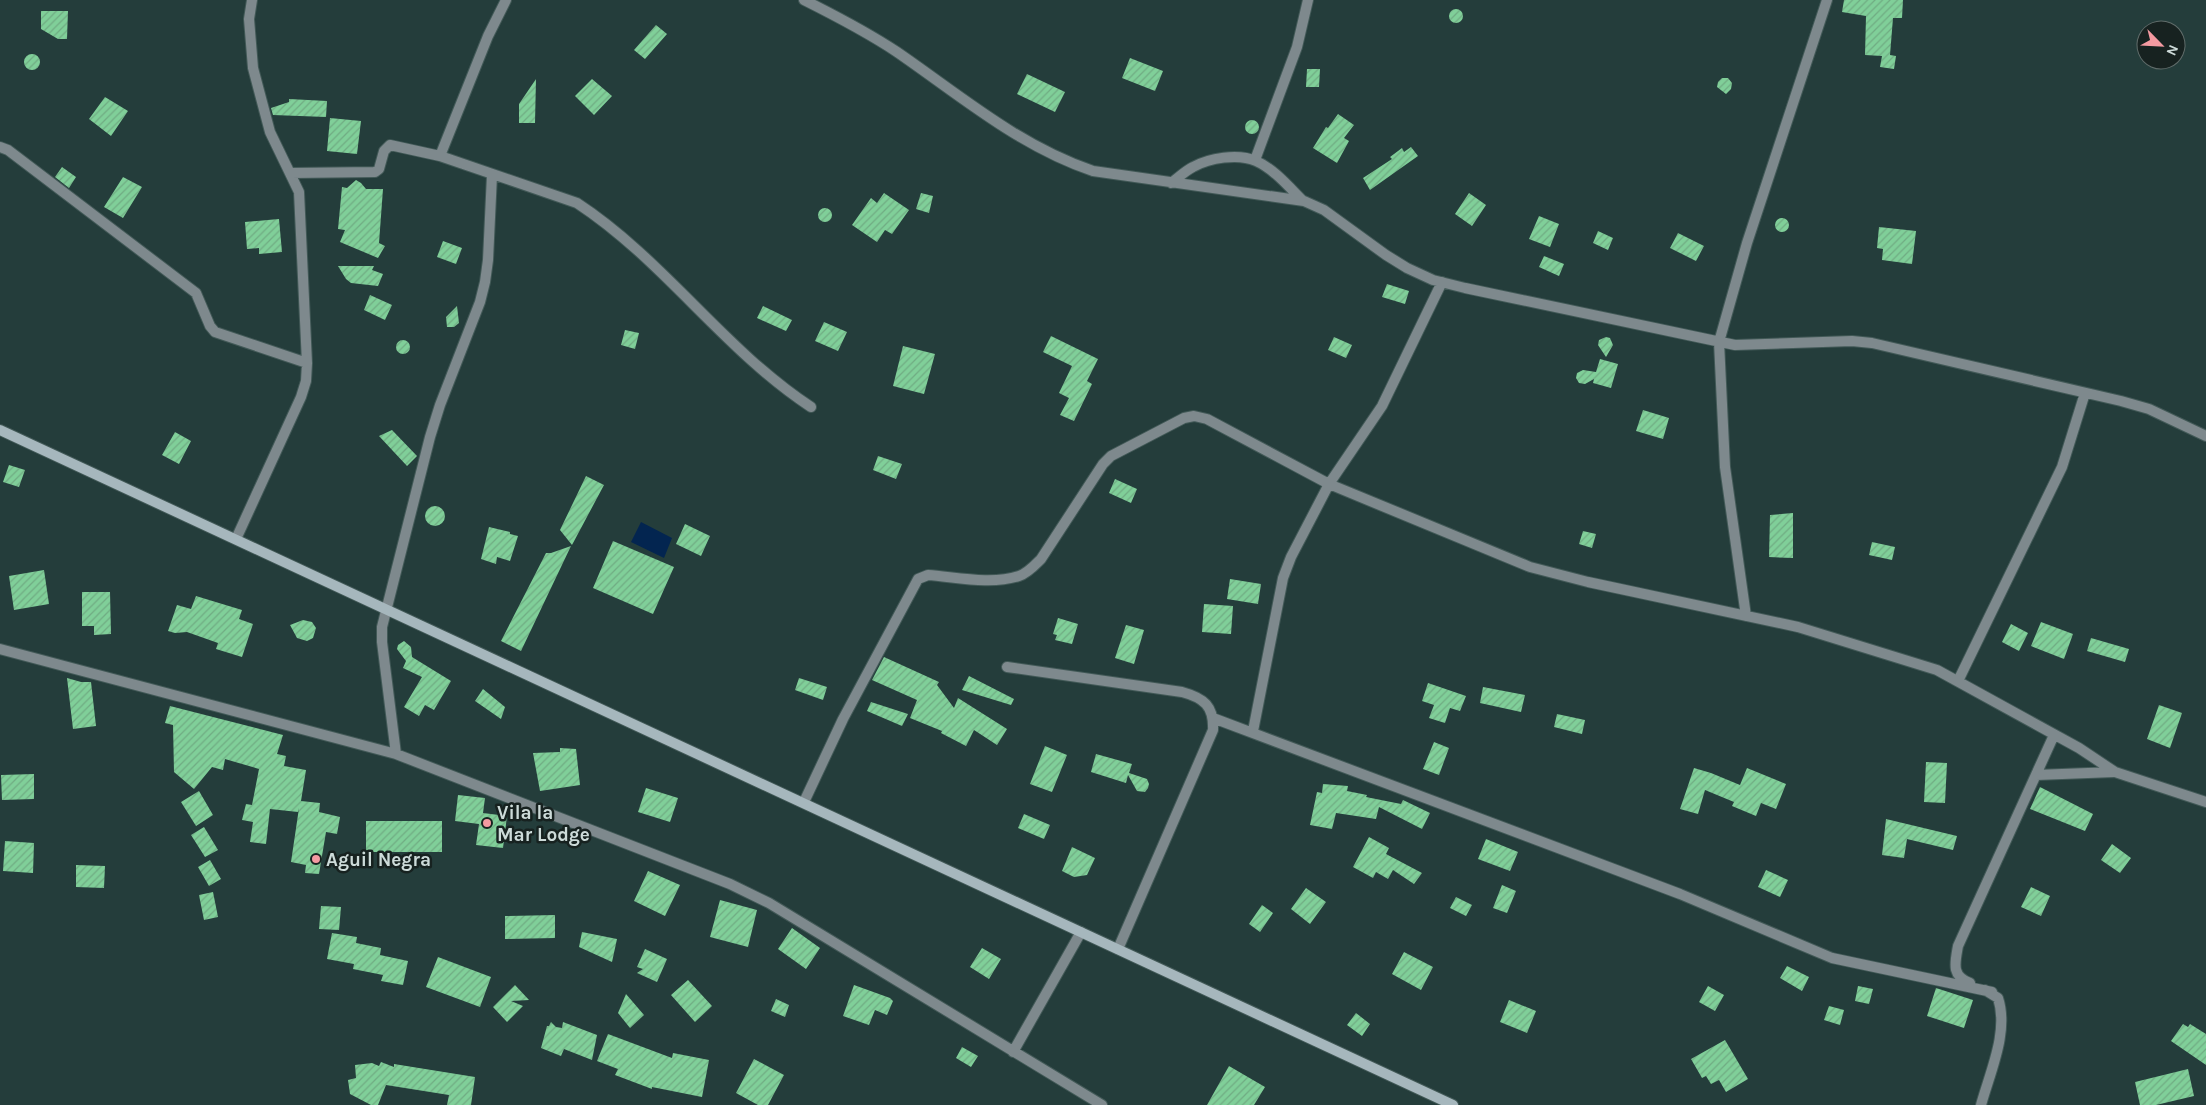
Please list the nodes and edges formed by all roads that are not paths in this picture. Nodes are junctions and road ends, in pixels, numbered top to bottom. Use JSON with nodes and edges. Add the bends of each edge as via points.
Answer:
{"nodes":[{"id":1,"x":252,"y":0,"type":"edge"},
{"id":2,"x":506,"y":0,"type":"edge"},
{"id":3,"x":804,"y":0,"type":"edge"},
{"id":4,"x":1308,"y":0,"type":"edge"},
{"id":5,"x":1827,"y":0,"type":"edge"},
{"id":6,"x":0,"y":147,"type":"edge"},
{"id":7,"x":440,"y":156,"type":"junction"},
{"id":8,"x":1255,"y":160,"type":"junction"},
{"id":9,"x":291,"y":174,"type":"junction"},
{"id":10,"x":492,"y":175,"type":"junction"},
{"id":11,"x":1171,"y":183,"type":"junction"},
{"id":12,"x":1304,"y":202,"type":"junction"},
{"id":13,"x":1442,"y":282,"type":"junction"},
{"id":14,"x":1719,"y":342,"type":"junction"},
{"id":15,"x":308,"y":363,"type":"junction"},
{"id":16,"x":2085,"y":393,"type":"junction"},
{"id":17,"x":811,"y":407,"type":"dead end"},
{"id":18,"x":0,"y":430,"type":"edge"},
{"id":19,"x":2206,"y":436,"type":"edge"},
{"id":20,"x":1329,"y":484,"type":"junction"},
{"id":21,"x":236,"y":539,"type":"junction"},
{"id":22,"x":386,"y":608,"type":"junction"},
{"id":23,"x":1746,"y":616,"type":"junction"},
{"id":24,"x":0,"y":649,"type":"edge"},
{"id":25,"x":1007,"y":667,"type":"dead end"},
{"id":26,"x":1958,"y":681,"type":"junction"},
{"id":27,"x":1213,"y":718,"type":"junction"},
{"id":28,"x":1253,"y":731,"type":"junction"},
{"id":29,"x":2054,"y":735,"type":"junction"},
{"id":30,"x":396,"y":754,"type":"junction"},
{"id":31,"x":2115,"y":772,"type":"junction"},
{"id":32,"x":2036,"y":775,"type":"junction"},
{"id":33,"x":804,"y":802,"type":"junction"},
{"id":34,"x":2206,"y":802,"type":"edge"},
{"id":35,"x":1081,"y":932,"type":"junction"},
{"id":36,"x":1118,"y":949,"type":"junction"},
{"id":37,"x":1992,"y":992,"type":"junction"},
{"id":38,"x":1013,"y":1052,"type":"junction"},
{"id":39,"x":1102,"y":1105,"type":"edge"},
{"id":40,"x":1453,"y":1105,"type":"edge"},
{"id":41,"x":1981,"y":1105,"type":"edge"}],
"edges":[{"from":1,"to":9,"type":"street","via":[[249,19],[253,68],[270,132]]},
{"from":2,"to":7,"type":"street","via":[[485,42]]},
{"from":3,"to":11,"type":"street","via":[[862,30],[990,120],[1062,161],[1094,171]]},
{"from":4,"to":8,"type":"street","via":[[1297,47]]},
{"from":5,"to":14,"type":"street","via":[[1745,251]]},
{"from":6,"to":15,"type":"street","via":[[196,293],[210,326],[216,332]]},
{"from":7,"to":9,"type":"street","via":[[390,145],[384,151],[380,169],[375,172]]},
{"from":7,"to":10,"type":"street"},
{"from":8,"to":11,"type":"street","via":[[1235,157],[1208,160],[1192,167]]},
{"from":8,"to":12,"type":"street"},
{"from":9,"to":15,"type":"street","via":[[299,192]]},
{"from":10,"to":17,"type":"street","via":[[577,203],[594,214],[658,270],[763,372]]},
{"from":10,"to":22,"type":"street","via":[[485,282],[440,405]]},
{"from":11,"to":12,"type":"street"},
{"from":12,"to":13,"type":"street","via":[[1324,210],[1393,259]]},
{"from":13,"to":14,"type":"street"},
{"from":13,"to":20,"type":"street","via":[[1382,406]]},
{"from":14,"to":16,"type":"street","via":[[1735,345],[1872,343]]},
{"from":14,"to":23,"type":"street","via":[[1725,467]]},
{"from":15,"to":21,"type":"street","via":[[301,397]]},
{"from":16,"to":19,"type":"street","via":[[2149,409]]},
{"from":16,"to":26,"type":"street","via":[[2062,467]]},
{"from":18,"to":21,"type":"main road"},
{"from":20,"to":23,"type":"street","via":[[1530,567]]},
{"from":20,"to":28,"type":"street","via":[[1290,558],[1283,578]]},
{"from":20,"to":33,"type":"street","via":[[1207,419],[1194,416],[1184,418],[1111,456],[1041,559],[1030,570],[1020,576],[998,580],[928,575],[918,579],[843,719]]},
{"from":21,"to":22,"type":"main road"},
{"from":22,"to":30,"type":"street","via":[[382,642]]},
{"from":22,"to":33,"type":"main road"},
{"from":23,"to":26,"type":"street","via":[[1798,627],[1937,670]]},
{"from":24,"to":30,"type":"street"},
{"from":25,"to":27,"type":"street","via":[[1182,692],[1197,696],[1207,704]]},
{"from":26,"to":29,"type":"street"},
{"from":27,"to":28,"type":"street"},
{"from":27,"to":36,"type":"street","via":[[1213,730]]},
{"from":28,"to":37,"type":"street","via":[[1680,894],[1832,958]]},
{"from":29,"to":31,"type":"street"},
{"from":29,"to":32,"type":"street"},
{"from":30,"to":38,"type":"street","via":[[730,884],[769,903]]},
{"from":31,"to":32,"type":"street"},
{"from":31,"to":34,"type":"street"},
{"from":32,"to":37,"type":"street","via":[[1958,946],[1956,972],[1961,980]]},
{"from":33,"to":35,"type":"main road"},
{"from":35,"to":36,"type":"main road"},
{"from":35,"to":38,"type":"street"},
{"from":36,"to":40,"type":"main road"},
{"from":37,"to":41,"type":"street","via":[[1998,998],[2001,1019],[1999,1042]]},
{"from":38,"to":39,"type":"street"}]}
